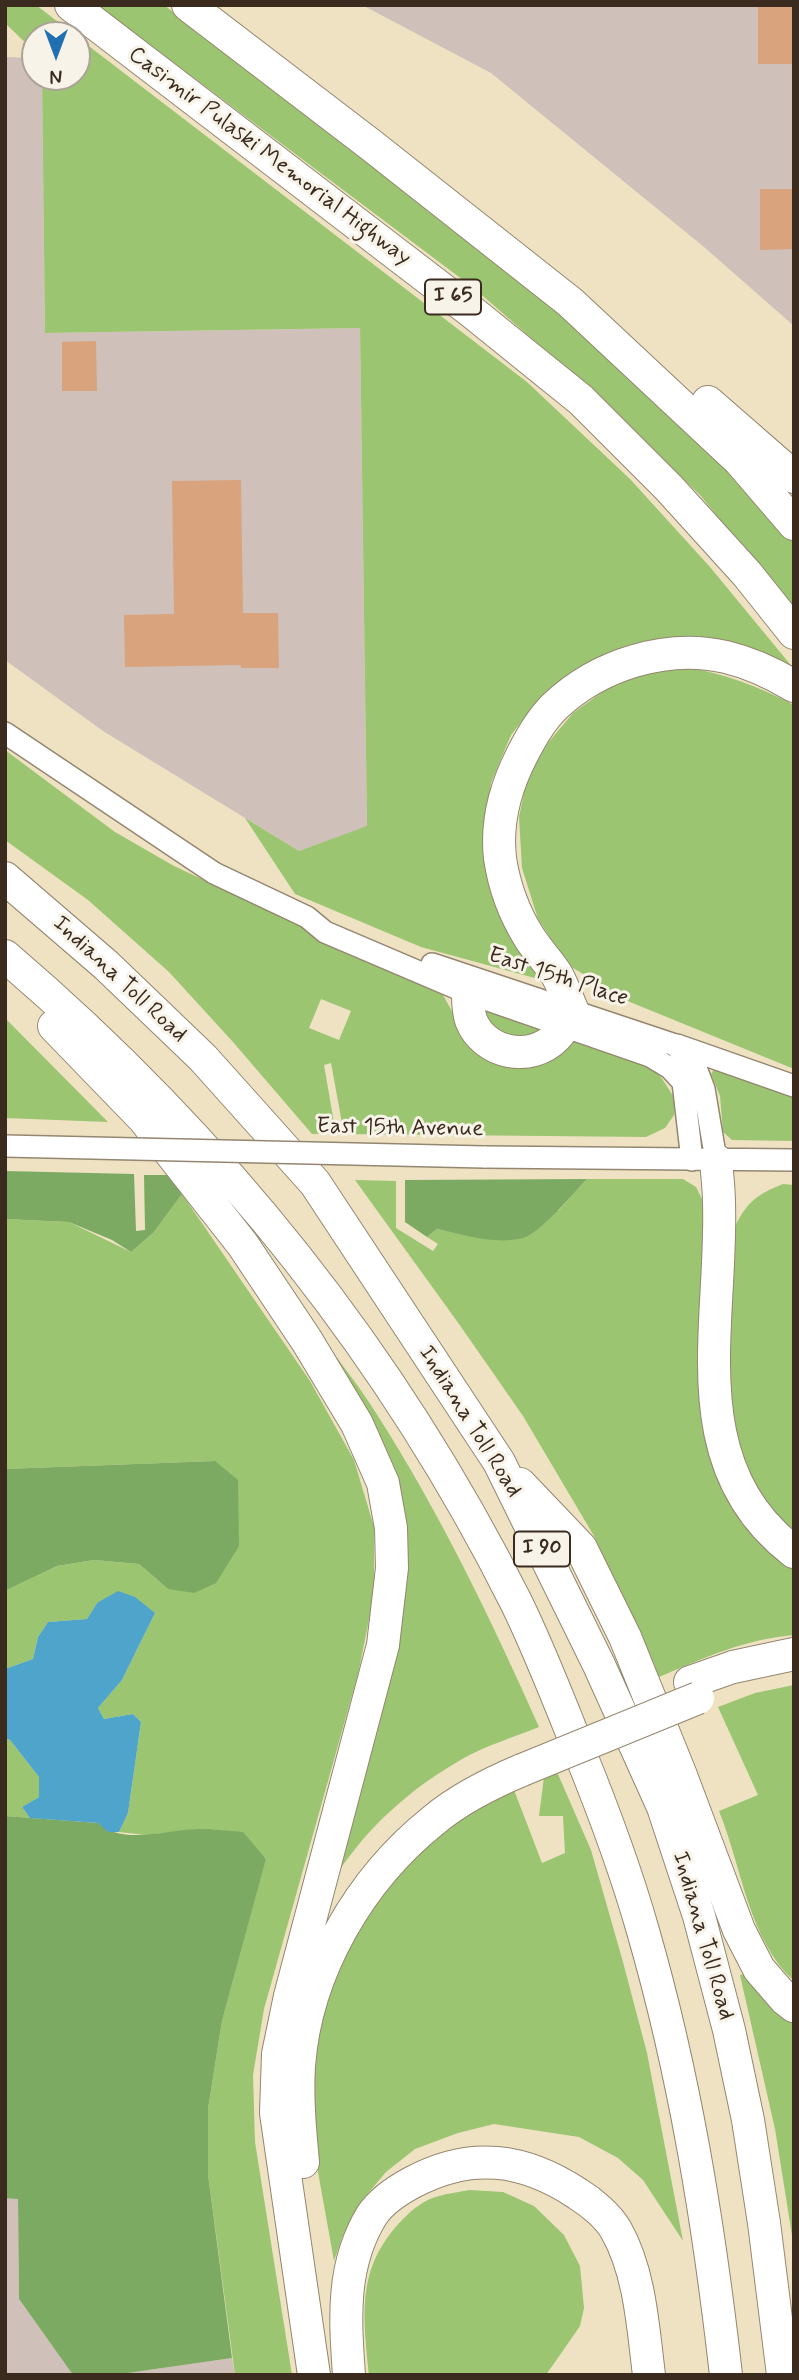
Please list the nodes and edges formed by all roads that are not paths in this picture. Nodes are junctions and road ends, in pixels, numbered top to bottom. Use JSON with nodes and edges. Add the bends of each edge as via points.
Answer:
{"nodes":[{"id":1,"x":71,"y":5,"type":"edge"},
{"id":2,"x":188,"y":5,"type":"edge"},
{"id":3,"x":570,"y":302,"type":"junction"},
{"id":4,"x":794,"y":477,"type":"edge"},
{"id":5,"x":794,"y":524,"type":"edge"},
{"id":6,"x":794,"y":633,"type":"edge"},
{"id":7,"x":794,"y":686,"type":"edge"},
{"id":8,"x":5,"y":733,"type":"edge"},
{"id":9,"x":5,"y":878,"type":"edge"},
{"id":10,"x":307,"y":917,"type":"junction"},
{"id":11,"x":6,"y":957,"type":"edge"},
{"id":12,"x":468,"y":993,"type":"junction"},
{"id":13,"x":568,"y":1017,"type":"junction"},
{"id":14,"x":675,"y":1045,"type":"junction"},
{"id":15,"x":794,"y":1086,"type":"edge"},
{"id":16,"x":5,"y":1146,"type":"edge"},
{"id":17,"x":704,"y":1160,"type":"junction"},
{"id":18,"x":794,"y":1160,"type":"edge"},
{"id":19,"x":499,"y":1462,"type":"junction"},
{"id":20,"x":794,"y":1552,"type":"edge"},
{"id":21,"x":794,"y":1654,"type":"edge"},
{"id":22,"x":794,"y":1671,"type":"edge"},
{"id":23,"x":694,"y":1690,"type":"junction"},
{"id":24,"x":519,"y":1762,"type":"junction"},
{"id":25,"x":290,"y":1996,"type":"junction"},
{"id":26,"x":794,"y":2006,"type":"edge"},
{"id":27,"x":314,"y":2375,"type":"edge"},
{"id":28,"x":334,"y":2375,"type":"edge"},
{"id":29,"x":349,"y":2375,"type":"edge"},
{"id":30,"x":649,"y":2375,"type":"edge"},
{"id":31,"x":726,"y":2375,"type":"edge"},
{"id":32,"x":783,"y":2375,"type":"edge"}],
"edges":[{"from":1,"to":6,"type":"highway","name":"Casimir Pulaski Memorial Highway","number":"I 65","via":[[581,400],[669,488]]},
{"from":2,"to":3,"type":"highway"},
{"from":3,"to":4,"type":"highway","via":[[696,392]]},
{"from":3,"to":5,"type":"highway","via":[[739,460]]},
{"from":7,"to":13,"type":"highway","via":[[762,668],[724,656],[683,653],[636,660],[588,680],[553,708],[528,742],[512,775],[501,816],[500,857],[511,904],[528,937],[557,975]]},
{"from":8,"to":10,"type":"street","name":"East 15th Place","via":[[214,873]]},
{"from":9,"to":19,"type":"highway","name":"Indiana Toll Road","number":"I 90","via":[[106,965],[203,1058],[315,1183]]},
{"from":10,"to":12,"type":"street","name":"East 15th Place","via":[[325,932]]},
{"from":10,"to":13,"type":"street","name":"East 15th Place","via":[[332,919]]},
{"from":11,"to":25,"type":"highway","via":[[56,1028],[144,1119],[243,1245],[357,1424],[383,1483],[393,1568],[383,1645]]},
{"from":11,"to":31,"type":"highway","name":"Indiana Toll Road","number":"I 90","via":[[141,1080],[251,1200],[392,1387],[441,1465],[517,1604],[611,1829],[643,1930],[690,2120]]},
{"from":12,"to":13,"type":"street","name":"East 15th Place"},
{"from":12,"to":13,"type":"highway","via":[[475,1028],[489,1044],[502,1050],[531,1052],[544,1046],[556,1037]]},
{"from":13,"to":14,"type":"street","name":"East 15th Place"},
{"from":13,"to":17,"type":"street","name":"East 15th Place","via":[[670,1068],[683,1082]]},
{"from":14,"to":15,"type":"street","name":"East 15th Place"},
{"from":14,"to":17,"type":"street","via":[[696,1068],[705,1089]]},
{"from":16,"to":17,"type":"street","name":"East 15th Avenue","bridge":true},
{"from":17,"to":18,"type":"street","name":"East 15th Avenue"},
{"from":17,"to":20,"type":"highway","via":[[719,1203],[715,1398],[720,1437],[731,1473],[751,1510]]},
{"from":19,"to":26,"type":"highway","via":[[581,1548],[681,1773],[739,1930],[759,1969]]},
{"from":19,"to":32,"type":"highway","name":"Indiana Toll Road","number":"I 90","via":[[663,1807],[699,1916],[748,2120]]},
{"from":21,"to":23,"type":"highway","via":[[733,1667]]},
{"from":22,"to":23,"type":"highway"},
{"from":23,"to":24,"type":"highway"},
{"from":24,"to":25,"type":"highway","via":[[474,1774],[427,1803],[389,1836],[338,1900]]},
{"from":24,"to":28,"type":"highway","via":[[434,1819],[379,1874],[335,1940],[306,2022],[299,2066],[299,2118]]},
{"from":25,"to":27,"type":"highway","via":[[278,2054],[276,2113]]},
{"from":29,"to":30,"type":"highway","via":[[348,2276],[373,2213],[395,2192],[464,2162],[530,2168],[588,2200],[615,2228],[629,2258]]}]}
